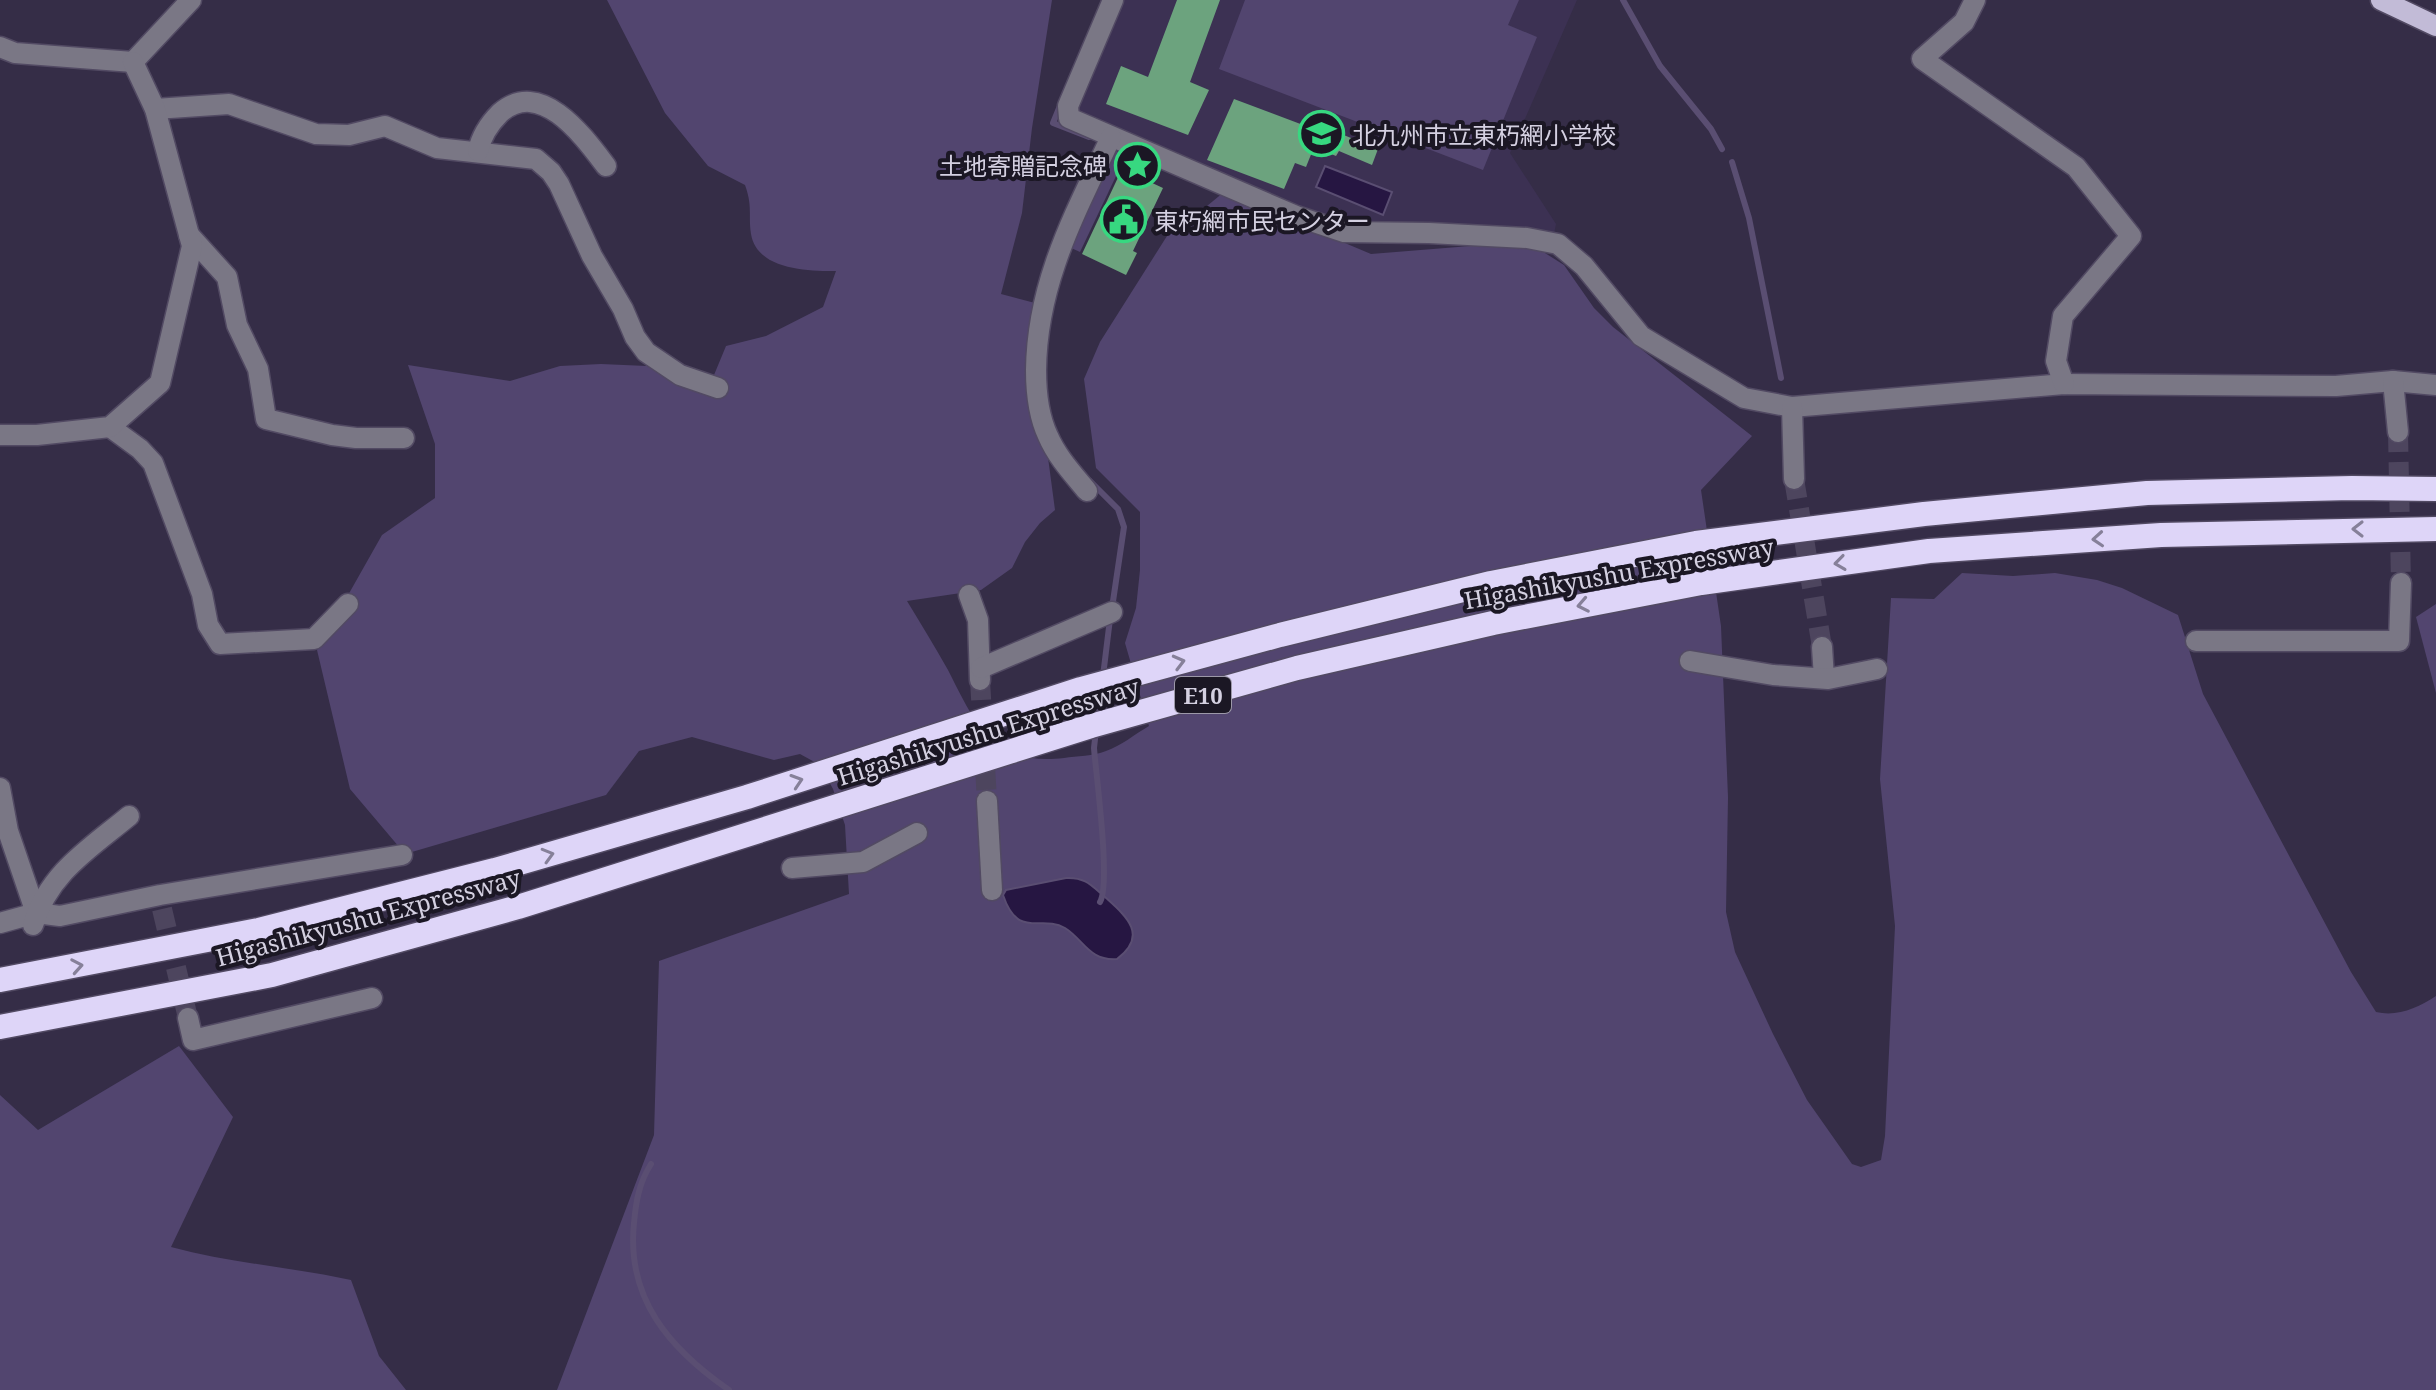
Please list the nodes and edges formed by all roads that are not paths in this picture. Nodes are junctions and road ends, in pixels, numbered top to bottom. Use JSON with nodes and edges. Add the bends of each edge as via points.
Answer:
{"nodes":[{"id":1,"x":191,"y":0,"type":"edge"},
{"id":2,"x":1113,"y":0,"type":"edge"},
{"id":3,"x":1975,"y":0,"type":"edge"},
{"id":4,"x":2381,"y":0,"type":"edge"},
{"id":5,"x":2436,"y":26,"type":"edge"},
{"id":6,"x":0,"y":47,"type":"edge"},
{"id":7,"x":133,"y":62,"type":"junction"},
{"id":8,"x":155,"y":109,"type":"junction"},
{"id":9,"x":1111,"y":137,"type":"junction"},
{"id":10,"x":478,"y":151,"type":"junction"},
{"id":11,"x":606,"y":166,"type":"dead end"},
{"id":12,"x":189,"y":235,"type":"junction"},
{"id":13,"x":2393,"y":381,"type":"junction"},
{"id":14,"x":2064,"y":384,"type":"junction"},
{"id":15,"x":2436,"y":385,"type":"edge"},
{"id":16,"x":718,"y":388,"type":"dead end"},
{"id":17,"x":1792,"y":407,"type":"junction"},
{"id":18,"x":110,"y":427,"type":"junction"},
{"id":19,"x":2398,"y":432,"type":"tunnel mouth"},
{"id":20,"x":0,"y":435,"type":"edge"},
{"id":21,"x":404,"y":438,"type":"dead end"},
{"id":22,"x":1794,"y":479,"type":"tunnel mouth"},
{"id":23,"x":2436,"y":489,"type":"edge"},
{"id":24,"x":1087,"y":491,"type":"dead end"},
{"id":25,"x":2436,"y":529,"type":"edge"},
{"id":26,"x":2401,"y":583,"type":"tunnel mouth"},
{"id":27,"x":969,"y":595,"type":"dead end"},
{"id":28,"x":348,"y":604,"type":"dead end"},
{"id":29,"x":1112,"y":612,"type":"dead end"},
{"id":30,"x":2196,"y":641,"type":"dead end"},
{"id":31,"x":1822,"y":647,"type":"tunnel mouth"},
{"id":32,"x":1690,"y":661,"type":"dead end"},
{"id":33,"x":1877,"y":669,"type":"dead end"},
{"id":34,"x":1824,"y":678,"type":"junction"},
{"id":35,"x":0,"y":788,"type":"edge"},
{"id":36,"x":987,"y":801,"type":"tunnel mouth"},
{"id":37,"x":129,"y":816,"type":"dead end"},
{"id":38,"x":917,"y":833,"type":"dead end"},
{"id":39,"x":402,"y":855,"type":"dead end"},
{"id":40,"x":792,"y":868,"type":"dead end"},
{"id":41,"x":992,"y":890,"type":"dead end"},
{"id":42,"x":34,"y":919,"type":"junction"},
{"id":43,"x":0,"y":923,"type":"edge"},
{"id":44,"x":0,"y":980,"type":"edge"},
{"id":45,"x":372,"y":998,"type":"dead end"},
{"id":46,"x":188,"y":1018,"type":"tunnel mouth"},
{"id":47,"x":0,"y":1027,"type":"edge"}],
"edges":[{"from":1,"to":7,"type":"street"},
{"from":2,"to":9,"type":"street","via":[[1068,106],[1069,118]]},
{"from":3,"to":14,"type":"street","via":[[1964,22],[1922,59],[2076,167],[2131,236],[2063,316],[2056,361]]},
{"from":4,"to":5,"type":"main road"},
{"from":6,"to":7,"type":"street","via":[[15,53]]},
{"from":7,"to":8,"type":"street"},
{"from":8,"to":10,"type":"street","via":[[229,104],[316,134],[349,135],[385,126],[437,148]]},
{"from":8,"to":12,"type":"street"},
{"from":9,"to":17,"type":"street","via":[[1344,232],[1513,237],[1558,244],[1584,266],[1641,336],[1744,398]]},
{"from":9,"to":24,"type":"street","via":[[1049,276],[1037,342],[1036,389],[1047,435]]},
{"from":10,"to":11,"type":"street","via":[[495,118],[513,104],[527,103],[564,117]]},
{"from":10,"to":16,"type":"street","via":[[536,159],[551,172],[646,352],[680,375]]},
{"from":12,"to":18,"type":"street","via":[[192,246],[160,383]]},
{"from":12,"to":21,"type":"street","via":[[227,277],[237,325],[258,369],[266,419],[332,435]]},
{"from":13,"to":14,"type":"street","via":[[2336,386]]},
{"from":13,"to":15,"type":"street"},
{"from":13,"to":19,"type":"street"},
{"from":14,"to":17,"type":"street"},
{"from":17,"to":22,"type":"street"},
{"from":18,"to":20,"type":"street"},
{"from":18,"to":28,"type":"street","via":[[153,463],[202,594],[208,625],[220,644],[314,639]]},
{"from":44,"to":23,"type":"highway","name":"Higashikyushu Expressway","number":"E10","one_way":true,"via":[[259,930],[495,870],[747,797],[1081,689],[1491,583],[1696,543],[1924,514],[2147,493]]},
{"from":25,"to":47,"type":"highway","name":"Higashikyushu Expressway","number":"E10","one_way":true,"via":[[2161,535],[1929,551],[1701,583],[1493,623],[1297,668],[1091,726],[518,907],[272,975]]},
{"from":26,"to":30,"type":"street","via":[[2399,641]]},
{"from":27,"to":29,"type":"street","via":[[978,620],[980,674]]},
{"from":31,"to":34,"type":"street"},
{"from":32,"to":34,"type":"street"},
{"from":33,"to":34,"type":"street"},
{"from":35,"to":42,"type":"street"},
{"from":36,"to":41,"type":"street"},
{"from":37,"to":42,"type":"street","via":[[60,872]]},
{"from":38,"to":40,"type":"street","via":[[863,862]]},
{"from":39,"to":42,"type":"street","via":[[161,902]]},
{"from":42,"to":43,"type":"street"},
{"from":45,"to":46,"type":"street","via":[[193,1040]]}]}
